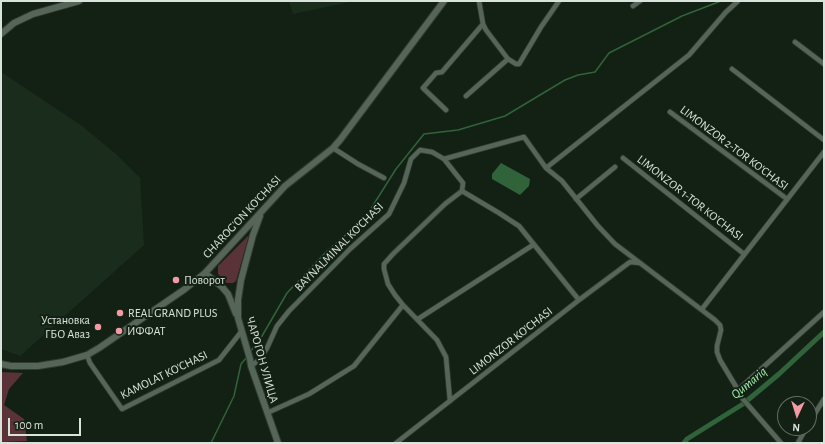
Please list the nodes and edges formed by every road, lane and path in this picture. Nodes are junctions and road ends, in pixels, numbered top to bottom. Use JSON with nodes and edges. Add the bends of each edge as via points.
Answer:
{"nodes":[{"id":1,"x":79,"y":1,"type":"edge"},
{"id":2,"x":444,"y":1,"type":"edge"},
{"id":3,"x":479,"y":1,"type":"edge"},
{"id":4,"x":559,"y":1,"type":"edge"},
{"id":5,"x":640,"y":1,"type":"edge"},
{"id":6,"x":738,"y":1,"type":"edge"},
{"id":7,"x":633,"y":6,"type":"dead end"},
{"id":8,"x":483,"y":24,"type":"junction"},
{"id":9,"x":1,"y":34,"type":"edge"},
{"id":10,"x":795,"y":42,"type":"dead end"},
{"id":11,"x":508,"y":59,"type":"junction"},
{"id":12,"x":824,"y":64,"type":"edge"},
{"id":13,"x":732,"y":69,"type":"dead end"},
{"id":14,"x":466,"y":96,"type":"dead end"},
{"id":15,"x":446,"y":110,"type":"dead end"},
{"id":16,"x":670,"y":112,"type":"dead end"},
{"id":17,"x":824,"y":140,"type":"edge"},
{"id":18,"x":333,"y":148,"type":"junction"},
{"id":19,"x":824,"y":152,"type":"edge"},
{"id":20,"x":623,"y":158,"type":"dead end"},
{"id":21,"x":444,"y":159,"type":"junction"},
{"id":22,"x":615,"y":167,"type":"dead end"},
{"id":23,"x":546,"y":168,"type":"junction"},
{"id":24,"x":384,"y":178,"type":"dead end"},
{"id":25,"x":462,"y":191,"type":"junction"},
{"id":26,"x":576,"y":199,"type":"junction"},
{"id":27,"x":787,"y":199,"type":"junction"},
{"id":28,"x":261,"y":212,"type":"junction"},
{"id":29,"x":533,"y":245,"type":"junction"},
{"id":30,"x":744,"y":254,"type":"junction"},
{"id":31,"x":641,"y":263,"type":"junction"},
{"id":32,"x":205,"y":273,"type":"junction"},
{"id":33,"x":579,"y":300,"type":"junction"},
{"id":34,"x":403,"y":305,"type":"junction"},
{"id":35,"x":702,"y":309,"type":"junction"},
{"id":36,"x":824,"y":312,"type":"edge"},
{"id":37,"x":238,"y":318,"type":"junction"},
{"id":38,"x":418,"y":319,"type":"junction"},
{"id":39,"x":242,"y":332,"type":"junction"},
{"id":40,"x":87,"y":354,"type":"junction"},
{"id":41,"x":1,"y":364,"type":"edge"},
{"id":42,"x":251,"y":366,"type":"junction"},
{"id":43,"x":738,"y":390,"type":"junction"},
{"id":44,"x":824,"y":399,"type":"edge"},
{"id":45,"x":450,"y":401,"type":"junction"},
{"id":46,"x":817,"y":410,"type":"edge"},
{"id":47,"x":266,"y":412,"type":"junction"},
{"id":48,"x":278,"y":443,"type":"edge"},
{"id":49,"x":396,"y":443,"type":"edge"},
{"id":50,"x":782,"y":443,"type":"edge"}],
"edges":[{"from":1,"to":9,"type":"main road","via":[[34,14],[14,23]]},
{"from":2,"to":18,"type":"main road","name":"CHAROG'ON KO'CHASI"},
{"from":3,"to":8,"type":"street"},
{"from":4,"to":11,"type":"street","via":[[519,64]]},
{"from":5,"to":7,"type":"street"},
{"from":6,"to":23,"type":"street","via":[[689,55]]},
{"from":8,"to":11,"type":"street"},
{"from":8,"to":15,"type":"street","via":[[442,72],[436,73],[423,88]]},
{"from":10,"to":12,"type":"street"},
{"from":11,"to":14,"type":"street"},
{"from":13,"to":17,"type":"street"},
{"from":16,"to":27,"type":"street","name":"LIMONZOR 2-TOR KO'CHASI"},
{"from":18,"to":24,"type":"street"},
{"from":18,"to":28,"type":"main road","name":"CHAROG'ON KO'CHASI","via":[[285,186]]},
{"from":19,"to":27,"type":"street"},
{"from":20,"to":30,"type":"street","name":"LIMONZOR 1-TOR KO'CHASI"},
{"from":21,"to":23,"type":"street","via":[[524,137]]},
{"from":21,"to":25,"type":"street","name":"BAYNALMINAL KO'CHASI","via":[[463,183]]},
{"from":21,"to":42,"type":"street","name":"BAYNALMINAL KO'CHASI","via":[[432,152],[420,150],[411,159],[404,183],[389,214],[350,249],[289,312],[259,360]]},
{"from":22,"to":26,"type":"street"},
{"from":23,"to":26,"type":"street","via":[[562,181]]},
{"from":25,"to":29,"type":"street","via":[[519,226]]},
{"from":25,"to":34,"type":"street","via":[[445,204],[384,264],[388,284]]},
{"from":26,"to":31,"type":"street","via":[[615,244]]},
{"from":27,"to":30,"type":"street"},
{"from":28,"to":32,"type":"main road","name":"CHAROG'ON KO'CHASI"},
{"from":28,"to":37,"type":"main road","name":"ЧАРОГОН УЛИЦА","via":[[241,280]]},
{"from":29,"to":33,"type":"street"},
{"from":29,"to":38,"type":"street"},
{"from":30,"to":35,"type":"street"},
{"from":31,"to":33,"type":"street","name":"LIMONZOR KO'CHASI","via":[[630,262]]},
{"from":31,"to":35,"type":"street"},
{"from":32,"to":37,"type":"main road","via":[[228,294]]},
{"from":32,"to":40,"type":"main road","name":"CHAROG'ON KO'CHASI"},
{"from":33,"to":45,"type":"street","name":"LIMONZOR KO'CHASI"},
{"from":34,"to":38,"type":"street"},
{"from":34,"to":47,"type":"street","via":[[354,366],[309,394]]},
{"from":35,"to":43,"type":"street","via":[[720,324],[717,352]]},
{"from":36,"to":43,"type":"street"},
{"from":37,"to":39,"type":"main road","name":"ЧАРОГОН УЛИЦА"},
{"from":38,"to":45,"type":"street","via":[[437,340],[446,357]]},
{"from":39,"to":40,"type":"street","name":"KAMOLAT KO'CHASI","via":[[219,360],[122,409],[90,363]]},
{"from":39,"to":42,"type":"main road","name":"ЧАРОГОН УЛИЦА"},
{"from":40,"to":41,"type":"main road","name":"CHAROG'ON KO'CHASI","via":[[63,362],[38,366]]},
{"from":42,"to":47,"type":"main road","name":"ЧАРОГОН УЛИЦА"},
{"from":43,"to":50,"type":"street","via":[[742,398]]},
{"from":44,"to":46,"type":"street"},
{"from":45,"to":49,"type":"street","name":"LIMONZOR KO'CHASI"},
{"from":47,"to":48,"type":"main road","name":"ЧАРОГОН УЛИЦА"}]}
